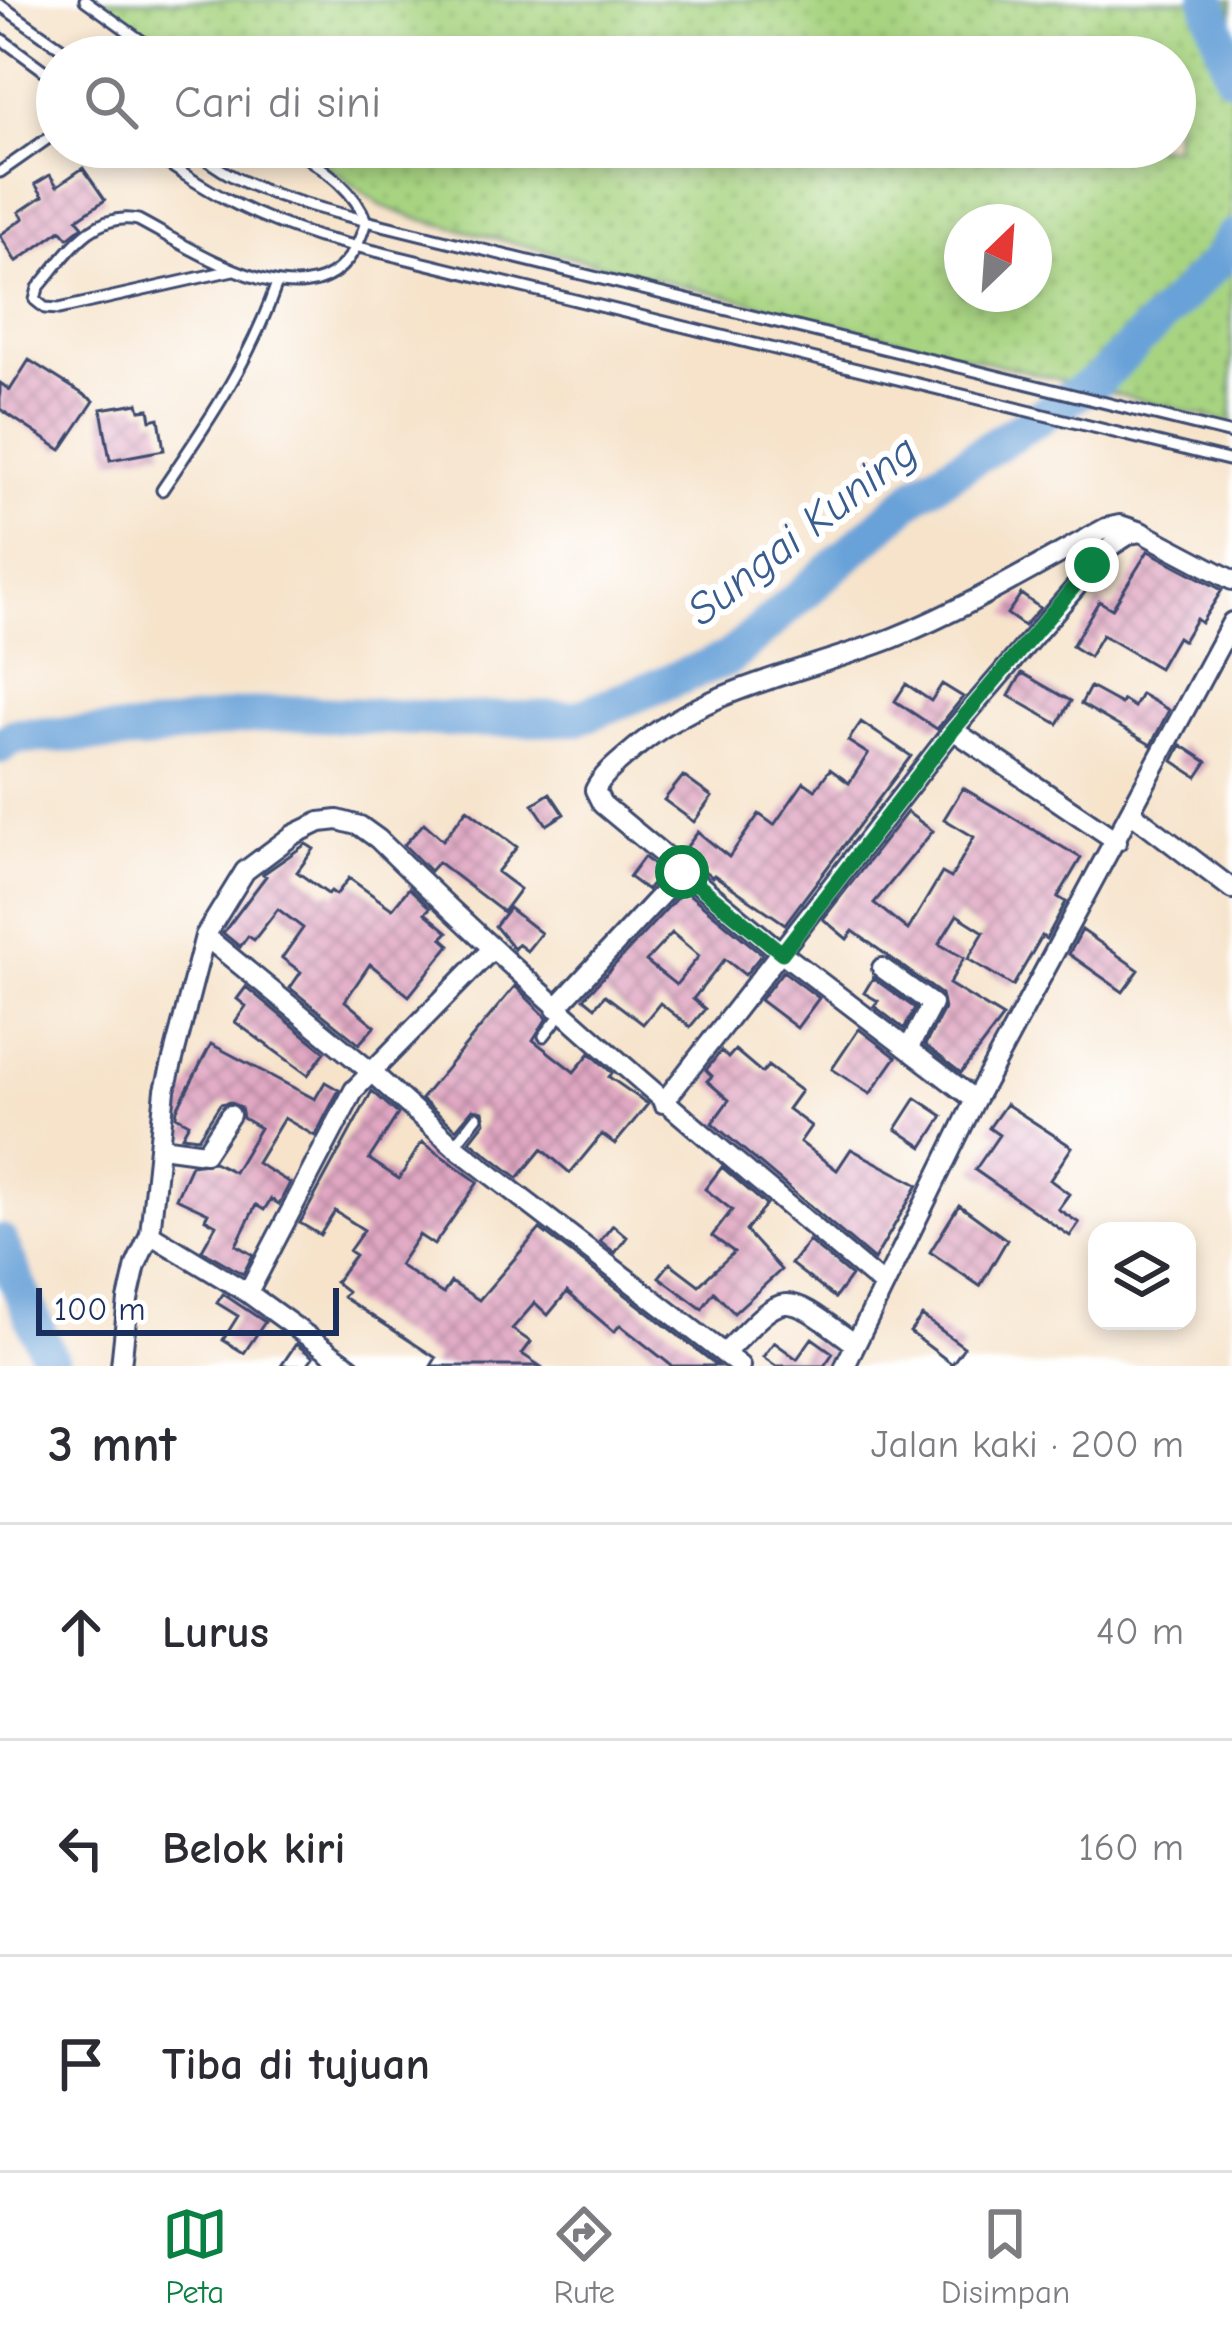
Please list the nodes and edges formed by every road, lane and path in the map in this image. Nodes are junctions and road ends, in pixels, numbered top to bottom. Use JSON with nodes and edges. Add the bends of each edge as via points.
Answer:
{"nodes":[{"id":1,"x":85,"y":0,"type":"edge"},
{"id":2,"x":0,"y":4,"type":"edge"},
{"id":3,"x":45,"y":36,"type":"edge"},
{"id":4,"x":135,"y":36,"type":"edge"},
{"id":5,"x":0,"y":38,"type":"edge"},
{"id":6,"x":36,"y":65,"type":"edge"},
{"id":7,"x":36,"y":147,"type":"edge"},
{"id":8,"x":173,"y":168,"type":"edge"},
{"id":9,"x":222,"y":168,"type":"edge"},
{"id":10,"x":320,"y":168,"type":"edge"},
{"id":11,"x":0,"y":172,"type":"edge"},
{"id":12,"x":366,"y":221,"type":"junction"},
{"id":13,"x":359,"y":245,"type":"junction"},
{"id":14,"x":233,"y":270,"type":"junction"},
{"id":15,"x":278,"y":284,"type":"junction"},
{"id":16,"x":1232,"y":434,"type":"edge"},
{"id":17,"x":1232,"y":461,"type":"edge"},
{"id":18,"x":162,"y":490,"type":"dead end"},
{"id":19,"x":1142,"y":532,"type":"junction"},
{"id":20,"x":1232,"y":580,"type":"edge"},
{"id":21,"x":1232,"y":622,"type":"edge"},
{"id":22,"x":953,"y":730,"type":"junction"},
{"id":23,"x":1132,"y":813,"type":"junction"},
{"id":24,"x":1117,"y":841,"type":"junction"},
{"id":25,"x":682,"y":872,"type":"junction"},
{"id":26,"x":1232,"y":889,"type":"edge"},
{"id":27,"x":205,"y":936,"type":"junction"},
{"id":28,"x":491,"y":950,"type":"junction"},
{"id":29,"x":782,"y":953,"type":"junction"},
{"id":30,"x":883,"y":968,"type":"dead end"},
{"id":31,"x":559,"y":1010,"type":"junction"},
{"id":32,"x":544,"y":1036,"type":"dead end"},
{"id":33,"x":908,"y":1049,"type":"junction"},
{"id":34,"x":370,"y":1071,"type":"junction"},
{"id":35,"x":975,"y":1100,"type":"junction"},
{"id":36,"x":663,"y":1103,"type":"junction"},
{"id":37,"x":230,"y":1114,"type":"dead end"},
{"id":38,"x":477,"y":1117,"type":"dead end"},
{"id":39,"x":454,"y":1146,"type":"junction"},
{"id":40,"x":161,"y":1147,"type":"junction"},
{"id":41,"x":150,"y":1234,"type":"junction"},
{"id":42,"x":883,"y":1285,"type":"junction"},
{"id":43,"x":248,"y":1293,"type":"junction"},
{"id":44,"x":855,"y":1344,"type":"junction"},
{"id":45,"x":732,"y":1360,"type":"edge"},
{"id":46,"x":121,"y":1366,"type":"edge"},
{"id":47,"x":349,"y":1366,"type":"edge"},
{"id":48,"x":845,"y":1366,"type":"edge"}],
"edges":[{"from":1,"to":4,"type":"lane"},
{"from":2,"to":3,"type":"lane"},
{"from":5,"to":6,"type":"lane"},
{"from":7,"to":11,"type":"lane"},
{"from":8,"to":13,"type":"lane","via":[[254,216]]},
{"from":9,"to":12,"type":"lane"},
{"from":10,"to":12,"type":"lane","via":[[342,184]]},
{"from":12,"to":13,"type":"lane"},
{"from":12,"to":16,"type":"lane"},
{"from":13,"to":15,"type":"lane","via":[[327,279]]},
{"from":13,"to":17,"type":"lane"},
{"from":14,"to":14,"type":"lane","via":[[138,220],[107,219],[34,300],[59,309]]},
{"from":14,"to":15,"type":"lane"},
{"from":15,"to":18,"type":"lane","via":[[230,390]]},
{"from":19,"to":20,"type":"street"},
{"from":19,"to":22,"type":"street","via":[[1111,545]]},
{"from":19,"to":25,"type":"street","via":[[1106,528],[892,638],[739,689],[655,730],[595,792]]},
{"from":21,"to":23,"type":"street"},
{"from":22,"to":24,"type":"street"},
{"from":22,"to":29,"type":"street"},
{"from":23,"to":24,"type":"street"},
{"from":23,"to":26,"type":"street"},
{"from":24,"to":35,"type":"street"},
{"from":25,"to":29,"type":"street"},
{"from":25,"to":31,"type":"street"},
{"from":27,"to":28,"type":"street","via":[[245,871],[293,836],[338,820],[378,839]]},
{"from":27,"to":34,"type":"street"},
{"from":27,"to":40,"type":"street","via":[[165,1090]]},
{"from":28,"to":31,"type":"street"},
{"from":28,"to":34,"type":"street"},
{"from":29,"to":33,"type":"street"},
{"from":29,"to":36,"type":"street"},
{"from":30,"to":33,"type":"street","via":[[932,1004]]},
{"from":31,"to":32,"type":"lane"},
{"from":31,"to":36,"type":"street"},
{"from":33,"to":35,"type":"street"},
{"from":34,"to":39,"type":"street"},
{"from":34,"to":43,"type":"street"},
{"from":35,"to":42,"type":"street"},
{"from":36,"to":42,"type":"street"},
{"from":37,"to":40,"type":"street","via":[[205,1153]]},
{"from":38,"to":39,"type":"lane"},
{"from":39,"to":45,"type":"street"},
{"from":40,"to":41,"type":"street"},
{"from":41,"to":43,"type":"street"},
{"from":41,"to":46,"type":"street","via":[[128,1300]]},
{"from":42,"to":44,"type":"street"},
{"from":43,"to":47,"type":"street"},
{"from":44,"to":45,"type":"street","via":[[789,1302],[769,1306]]},
{"from":44,"to":48,"type":"street"}]}
